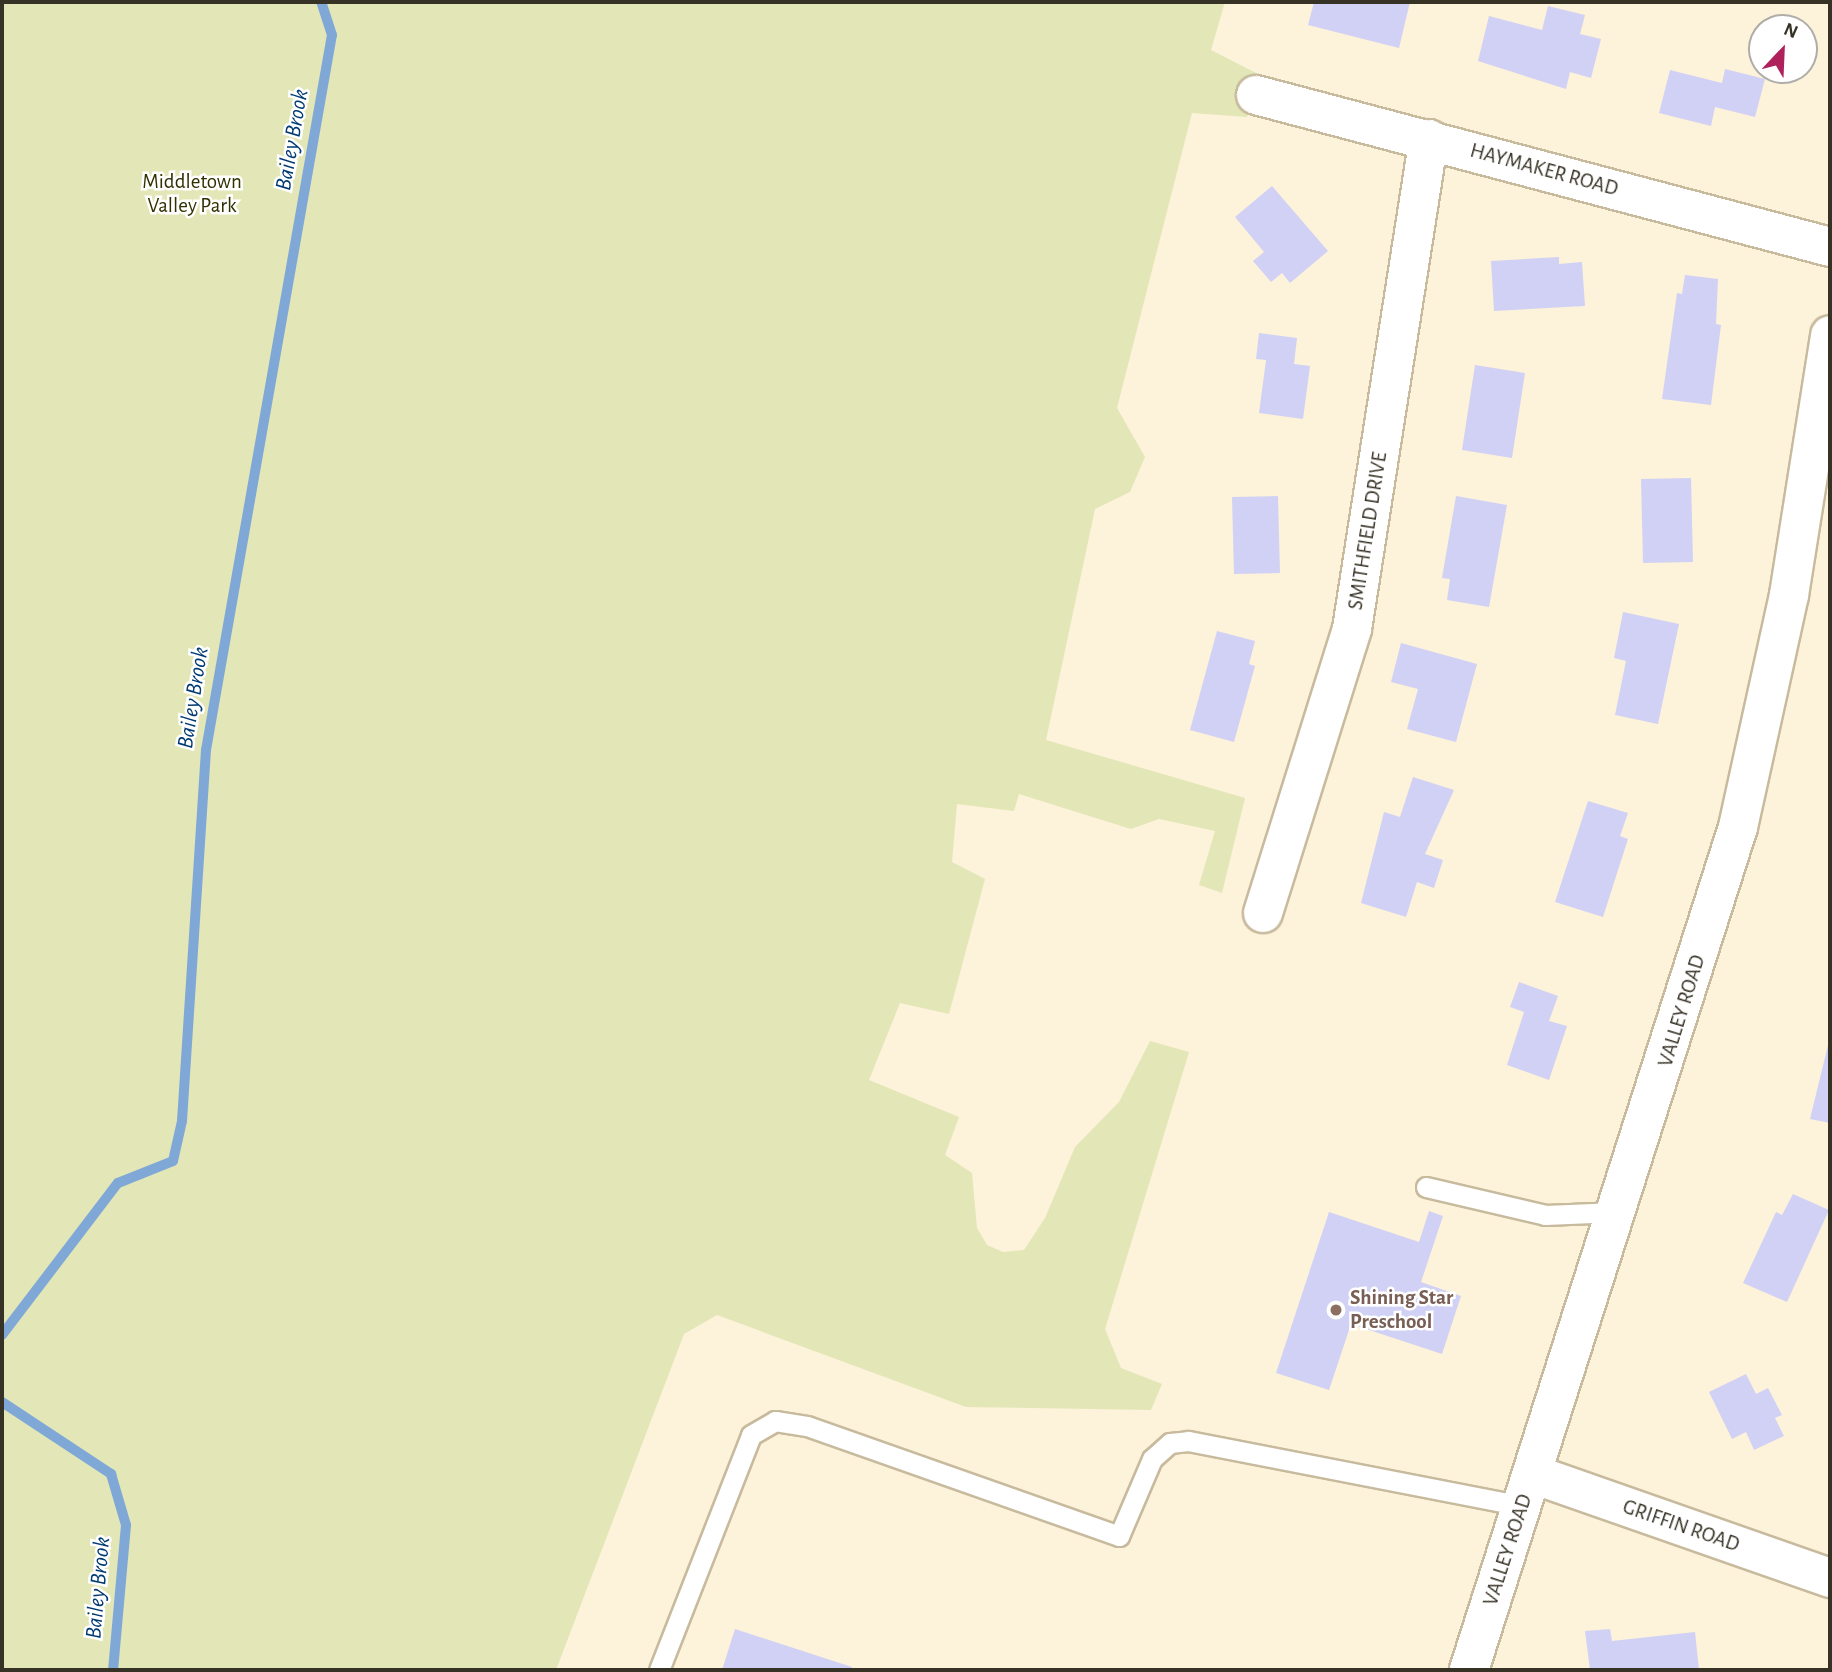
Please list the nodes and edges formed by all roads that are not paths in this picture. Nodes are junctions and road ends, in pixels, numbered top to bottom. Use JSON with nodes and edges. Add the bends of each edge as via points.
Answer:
{"nodes":[{"id":1,"x":1256,"y":95,"type":"dead end"},
{"id":2,"x":1429,"y":139,"type":"junction"},
{"id":3,"x":1830,"y":247,"type":"edge"},
{"id":4,"x":1830,"y":335,"type":"edge"},
{"id":5,"x":1263,"y":913,"type":"dead end"},
{"id":6,"x":1426,"y":1187,"type":"dead end"},
{"id":7,"x":1617,"y":1212,"type":"junction"},
{"id":8,"x":1527,"y":1490,"type":"junction"},
{"id":9,"x":1830,"y":1578,"type":"edge"},
{"id":10,"x":659,"y":1670,"type":"edge"},
{"id":11,"x":1469,"y":1670,"type":"edge"}],
"edges":[{"from":1,"to":2,"type":"street","name":"HAYMAKER ROAD"},
{"from":2,"to":3,"type":"street","name":"HAYMAKER ROAD"},
{"from":2,"to":5,"type":"street","name":"SMITHFIELD DRIVE","via":[[1352,629]]},
{"from":4,"to":7,"type":"street","name":"VALLEY ROAD","via":[[1789,594],[1738,827]]},
{"from":6,"to":7,"type":"lane","via":[[1545,1215]]},
{"from":7,"to":8,"type":"street","name":"VALLEY ROAD"},
{"from":8,"to":9,"type":"street","name":"GRIFFIN ROAD"},
{"from":8,"to":10,"type":"lane","via":[[1188,1441],[1170,1443],[1152,1459],[1119,1536],[807,1426],[775,1422],[751,1434]]},
{"from":8,"to":11,"type":"street","name":"VALLEY ROAD"}]}
